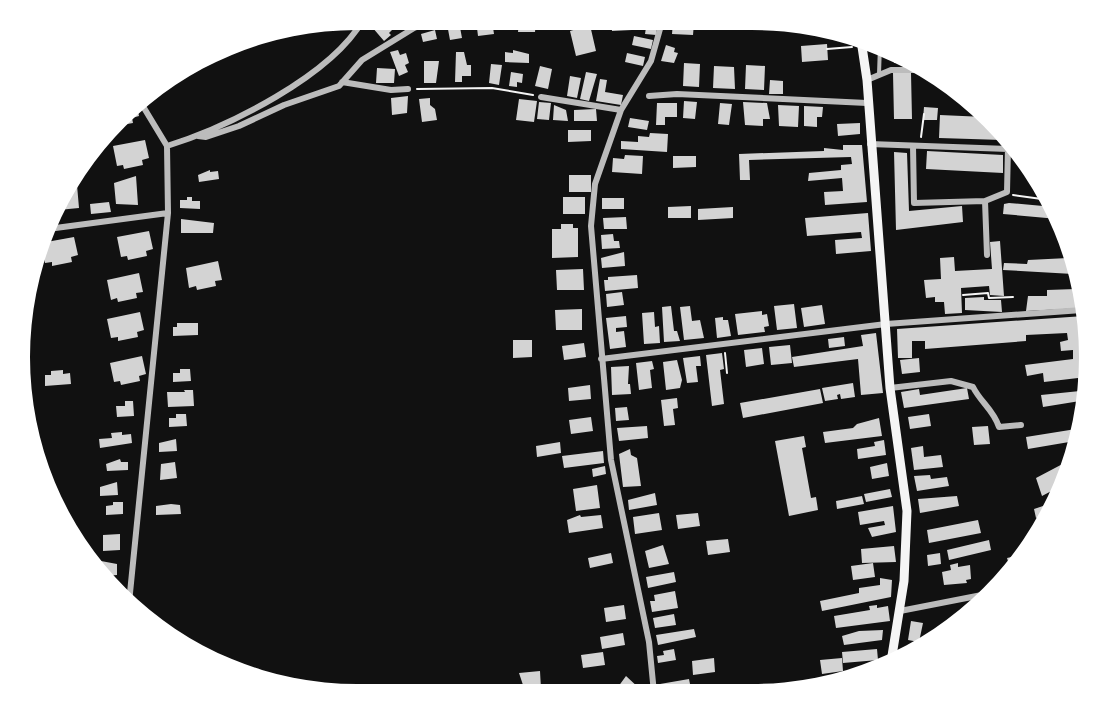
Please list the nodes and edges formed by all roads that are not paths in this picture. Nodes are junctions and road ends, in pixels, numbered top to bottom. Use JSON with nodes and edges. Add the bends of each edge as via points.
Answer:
{"nodes":[{"id":1,"x":358,"y":30,"type":"edge"},
{"id":2,"x":411,"y":30,"type":"edge"},
{"id":3,"x":661,"y":30,"type":"edge"},
{"id":4,"x":862,"y":49,"type":"edge"},
{"id":5,"x":880,"y":56,"type":"edge"},
{"id":6,"x":907,"y":69,"type":"edge"},
{"id":7,"x":879,"y":74,"type":"junction"},
{"id":8,"x":867,"y":80,"type":"junction"},
{"id":9,"x":342,"y":82,"type":"junction"},
{"id":10,"x":408,"y":89,"type":"road end"},
{"id":11,"x":649,"y":96,"type":"dead end"},
{"id":12,"x":541,"y":97,"type":"road end"},
{"id":13,"x":867,"y":104,"type":"junction"},
{"id":14,"x":144,"y":108,"type":"edge"},
{"id":15,"x":621,"y":110,"type":"junction"},
{"id":16,"x":198,"y":136,"type":"junction"},
{"id":17,"x":870,"y":144,"type":"junction"},
{"id":18,"x":167,"y":146,"type":"junction"},
{"id":19,"x":913,"y":146,"type":"junction"},
{"id":20,"x":1003,"y":148,"type":"edge"},
{"id":21,"x":1008,"y":154,"type":"edge"},
{"id":22,"x":986,"y":201,"type":"junction"},
{"id":23,"x":168,"y":213,"type":"junction"},
{"id":24,"x":57,"y":228,"type":"edge"},
{"id":25,"x":987,"y":255,"type":"dead end"},
{"id":26,"x":1075,"y":310,"type":"edge"},
{"id":27,"x":886,"y":324,"type":"junction"},
{"id":28,"x":601,"y":359,"type":"junction"},
{"id":29,"x":890,"y":388,"type":"junction"},
{"id":30,"x":1021,"y":425,"type":"dead end"},
{"id":31,"x":130,"y":592,"type":"edge"},
{"id":32,"x":975,"y":596,"type":"edge"},
{"id":33,"x":900,"y":611,"type":"junction"},
{"id":34,"x":893,"y":652,"type":"edge"},
{"id":35,"x":653,"y":684,"type":"edge"}],
"edges":[{"from":1,"to":16,"type":"street","via":[[322,66],[275,96]]},
{"from":2,"to":9,"type":"street","via":[[362,60]]},
{"from":3,"to":15,"type":"street","via":[[651,61]]},
{"from":4,"to":8,"type":"main road"},
{"from":5,"to":7,"type":"lane"},
{"from":6,"to":7,"type":"street"},
{"from":7,"to":8,"type":"street"},
{"from":8,"to":13,"type":"main road"},
{"from":9,"to":10,"type":"street"},
{"from":9,"to":16,"type":"street","via":[[239,126]]},
{"from":11,"to":13,"type":"street","via":[[677,94]]},
{"from":12,"to":15,"type":"street"},
{"from":13,"to":17,"type":"main road"},
{"from":14,"to":18,"type":"street"},
{"from":15,"to":28,"type":"street","via":[[592,197]]},
{"from":16,"to":18,"type":"street"},
{"from":17,"to":19,"type":"street"},
{"from":17,"to":27,"type":"main road"},
{"from":18,"to":23,"type":"street"},
{"from":19,"to":20,"type":"street"},
{"from":19,"to":22,"type":"street","via":[[914,203]]},
{"from":21,"to":22,"type":"street","via":[[1007,192]]},
{"from":22,"to":25,"type":"street"},
{"from":23,"to":24,"type":"street"},
{"from":23,"to":31,"type":"street"},
{"from":26,"to":27,"type":"street"},
{"from":27,"to":28,"type":"street"},
{"from":27,"to":29,"type":"main road"},
{"from":28,"to":35,"type":"street","via":[[614,479],[649,642]]},
{"from":29,"to":30,"type":"street","via":[[951,381],[973,387],[979,399],[994,412],[999,428]]},
{"from":29,"to":33,"type":"main road","via":[[907,511]]},
{"from":32,"to":33,"type":"street"},
{"from":33,"to":34,"type":"main road"}]}
